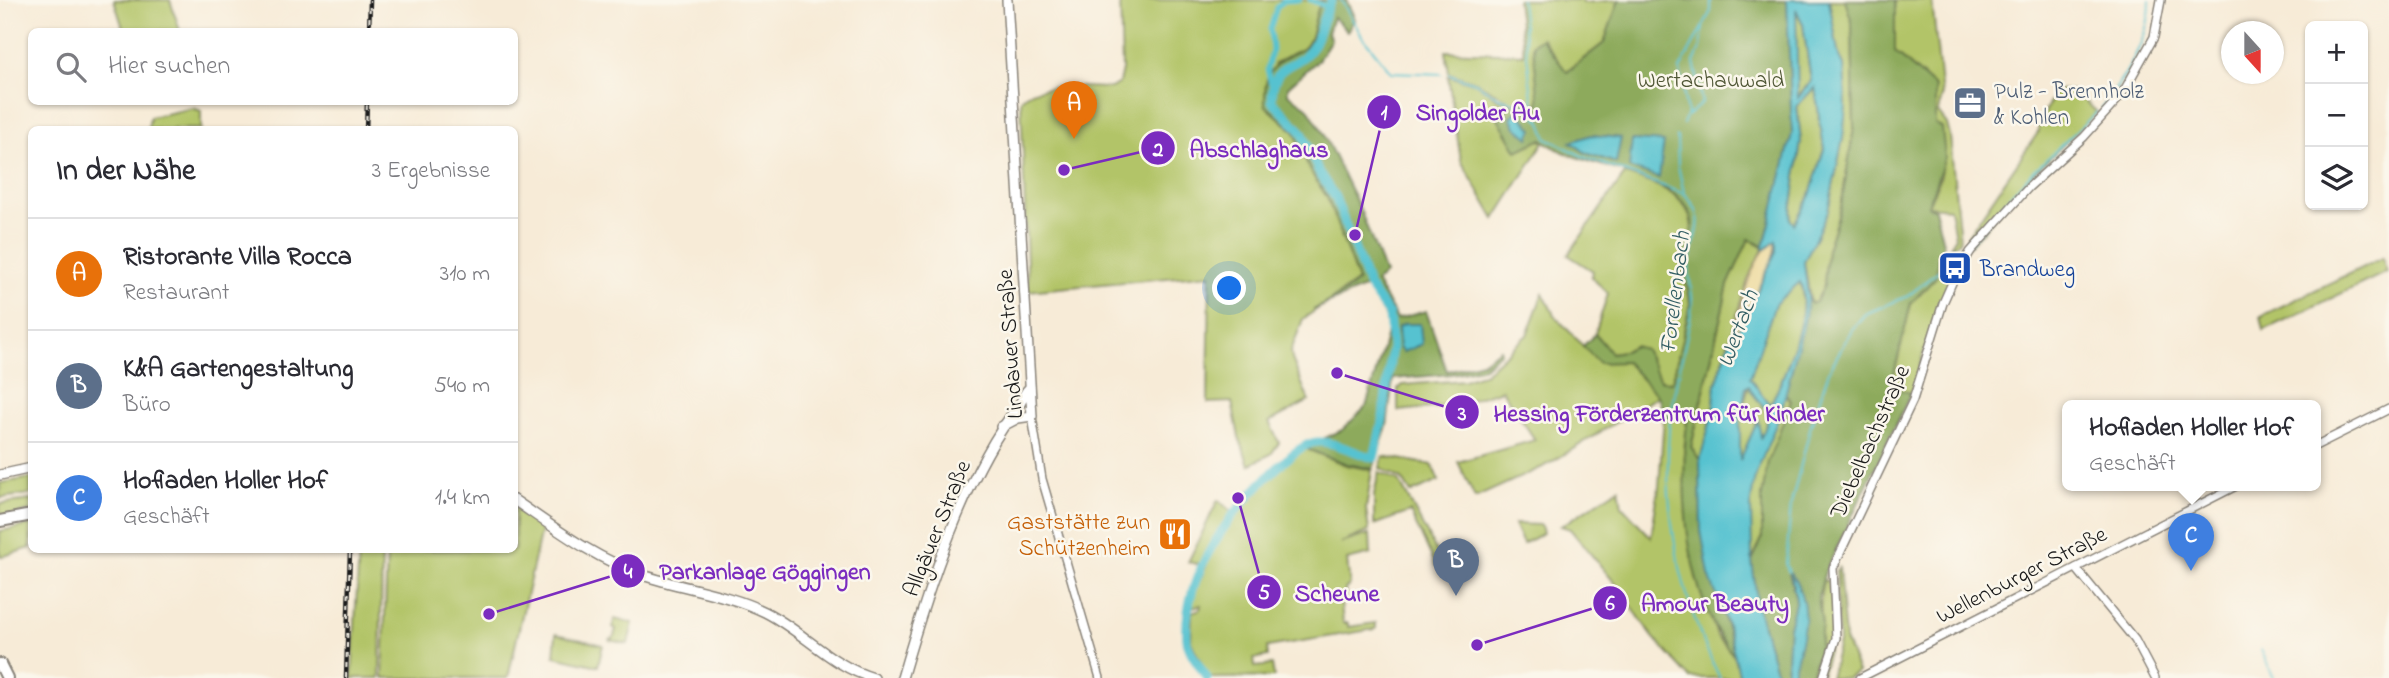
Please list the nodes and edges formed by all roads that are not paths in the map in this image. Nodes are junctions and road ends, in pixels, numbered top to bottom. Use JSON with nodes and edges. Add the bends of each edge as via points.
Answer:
{"nodes":[{"id":1,"x":1007,"y":0,"type":"edge"},
{"id":2,"x":2161,"y":0,"type":"edge"},
{"id":3,"x":1030,"y":387,"type":"junction"},
{"id":4,"x":2389,"y":409,"type":"edge"},
{"id":5,"x":1032,"y":416,"type":"junction"},
{"id":6,"x":1001,"y":427,"type":"junction"},
{"id":7,"x":2321,"y":443,"type":"edge"},
{"id":8,"x":28,"y":469,"type":"edge"},
{"id":9,"x":3,"y":474,"type":"edge"},
{"id":10,"x":28,"y":474,"type":"edge"},
{"id":11,"x":2226,"y":491,"type":"edge"},
{"id":12,"x":518,"y":503,"type":"edge"},
{"id":13,"x":28,"y":516,"type":"edge"},
{"id":14,"x":0,"y":521,"type":"edge"},
{"id":15,"x":2076,"y":568,"type":"junction"},
{"id":16,"x":0,"y":664,"type":"edge"},
{"id":17,"x":7,"y":678,"type":"edge"},
{"id":18,"x":874,"y":678,"type":"edge"},
{"id":19,"x":902,"y":678,"type":"edge"},
{"id":20,"x":1100,"y":678,"type":"edge"},
{"id":21,"x":1823,"y":678,"type":"edge"},
{"id":22,"x":1860,"y":678,"type":"edge"},
{"id":23,"x":2155,"y":678,"type":"edge"}],
"edges":[{"from":1,"to":3,"type":"main road","name":"Lindauer Straße"},
{"from":2,"to":21,"type":"street","name":"Diebelbachstraße","via":[[2154,37],[2121,96],[2029,187],[1971,251],[1955,276],[1913,400],[1833,568],[1836,638]]},
{"from":3,"to":5,"type":"main road","name":"Lindauer Straße"},
{"from":3,"to":6,"type":"main road","name":"Allgäuer Straße"},
{"from":4,"to":7,"type":"street"},
{"from":5,"to":6,"type":"main road"},
{"from":5,"to":20,"type":"street","name":"Lindauer Straße","via":[[1042,479]]},
{"from":6,"to":19,"type":"main road","name":"Allgäuer Straße","via":[[947,548]]},
{"from":8,"to":9,"type":"main road"},
{"from":9,"to":10,"type":"main road"},
{"from":11,"to":15,"type":"street","name":"Wellenburger Straße"},
{"from":12,"to":18,"type":"main road","via":[[597,555],[642,575],[745,603],[791,627],[852,670]]},
{"from":13,"to":14,"type":"highway"},
{"from":15,"to":22,"type":"street","name":"Wellenburger Straße"},
{"from":15,"to":23,"type":"street","via":[[2135,640]]},
{"from":16,"to":17,"type":"highway"}]}
